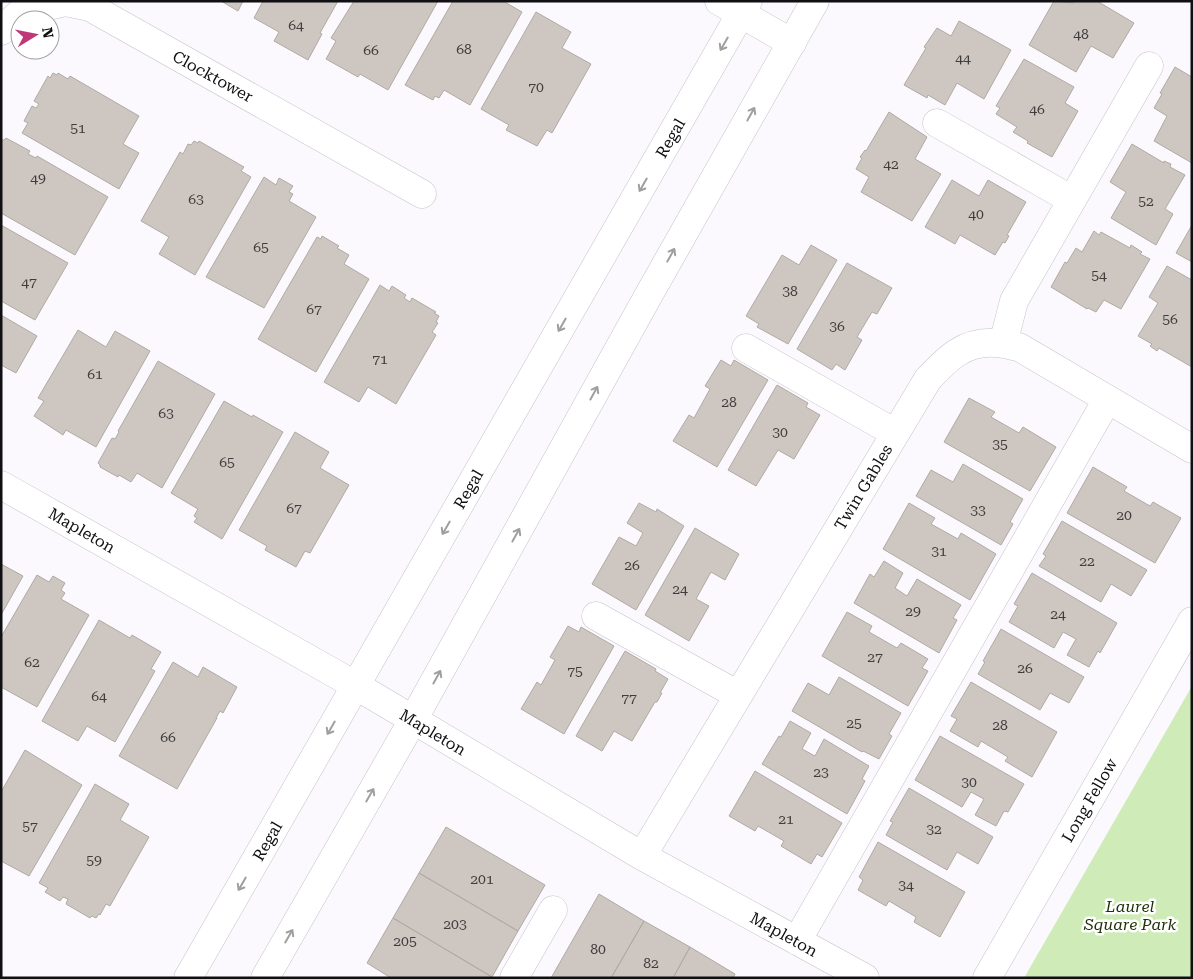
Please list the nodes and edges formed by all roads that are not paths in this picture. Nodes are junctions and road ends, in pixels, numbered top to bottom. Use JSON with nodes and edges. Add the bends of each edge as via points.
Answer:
{"nodes":[{"id":1,"x":815,"y":1,"type":"edge"},
{"id":2,"x":736,"y":6,"type":"edge"},
{"id":3,"x":1,"y":31,"type":"edge"},
{"id":4,"x":792,"y":43,"type":"junction"},
{"id":5,"x":1149,"y":66,"type":"dead end"},
{"id":6,"x":937,"y":123,"type":"dead end"},
{"id":7,"x":422,"y":194,"type":"dead end"},
{"id":8,"x":1072,"y":200,"type":"junction"},
{"id":9,"x":1003,"y":344,"type":"junction"},
{"id":10,"x":746,"y":348,"type":"dead end"},
{"id":11,"x":1107,"y":400,"type":"junction"},
{"id":12,"x":895,"y":433,"type":"junction"},
{"id":13,"x":1188,"y":438,"type":"edge"},
{"id":14,"x":1,"y":485,"type":"edge"},
{"id":15,"x":596,"y":616,"type":"dead end"},
{"id":16,"x":1192,"y":622,"type":"edge"},
{"id":17,"x":355,"y":686,"type":"junction"},
{"id":18,"x":738,"y":695,"type":"junction"},
{"id":19,"x":413,"y":720,"type":"junction"},
{"id":20,"x":642,"y":856,"type":"junction"},
{"id":21,"x":553,"y":910,"type":"dead end"},
{"id":22,"x":797,"y":940,"type":"junction"},
{"id":23,"x":188,"y":978,"type":"edge"},
{"id":24,"x":265,"y":978,"type":"edge"},
{"id":25,"x":514,"y":978,"type":"edge"},
{"id":26,"x":865,"y":978,"type":"edge"},
{"id":27,"x":987,"y":978,"type":"edge"}],
"edges":[{"from":1,"to":4,"type":"street"},
{"from":2,"to":4,"type":"street"},
{"from":2,"to":17,"type":"street","name":"Regal","one_way":true},
{"from":3,"to":7,"type":"street","name":"Clocktower","via":[[19,14],[38,8],[66,2],[90,7]]},
{"from":19,"to":4,"type":"street","one_way":true},
{"from":5,"to":8,"type":"street"},
{"from":6,"to":8,"type":"street"},
{"from":8,"to":9,"type":"street","via":[[1014,301]]},
{"from":9,"to":11,"type":"street","name":"Twin Gables","via":[[1019,348]]},
{"from":9,"to":12,"type":"street","name":"Twin Gables","via":[[969,346],[948,359],[928,379]]},
{"from":10,"to":12,"type":"street"},
{"from":11,"to":13,"type":"street","name":"Twin Gables"},
{"from":11,"to":22,"type":"street"},
{"from":12,"to":18,"type":"street","name":"Twin Gables"},
{"from":14,"to":17,"type":"street","name":"Mapleton"},
{"from":15,"to":18,"type":"street"},
{"from":16,"to":27,"type":"street","name":"Long Fellow"},
{"from":17,"to":19,"type":"street","name":"Mapleton"},
{"from":17,"to":23,"type":"street","name":"Regal","one_way":true},
{"from":18,"to":20,"type":"street","name":"Twin Gables"},
{"from":19,"to":20,"type":"street","name":"Mapleton"},
{"from":24,"to":19,"type":"street","one_way":true},
{"from":20,"to":22,"type":"street","name":"Mapleton"},
{"from":21,"to":25,"type":"street"},
{"from":22,"to":26,"type":"street","name":"Mapleton"}]}
